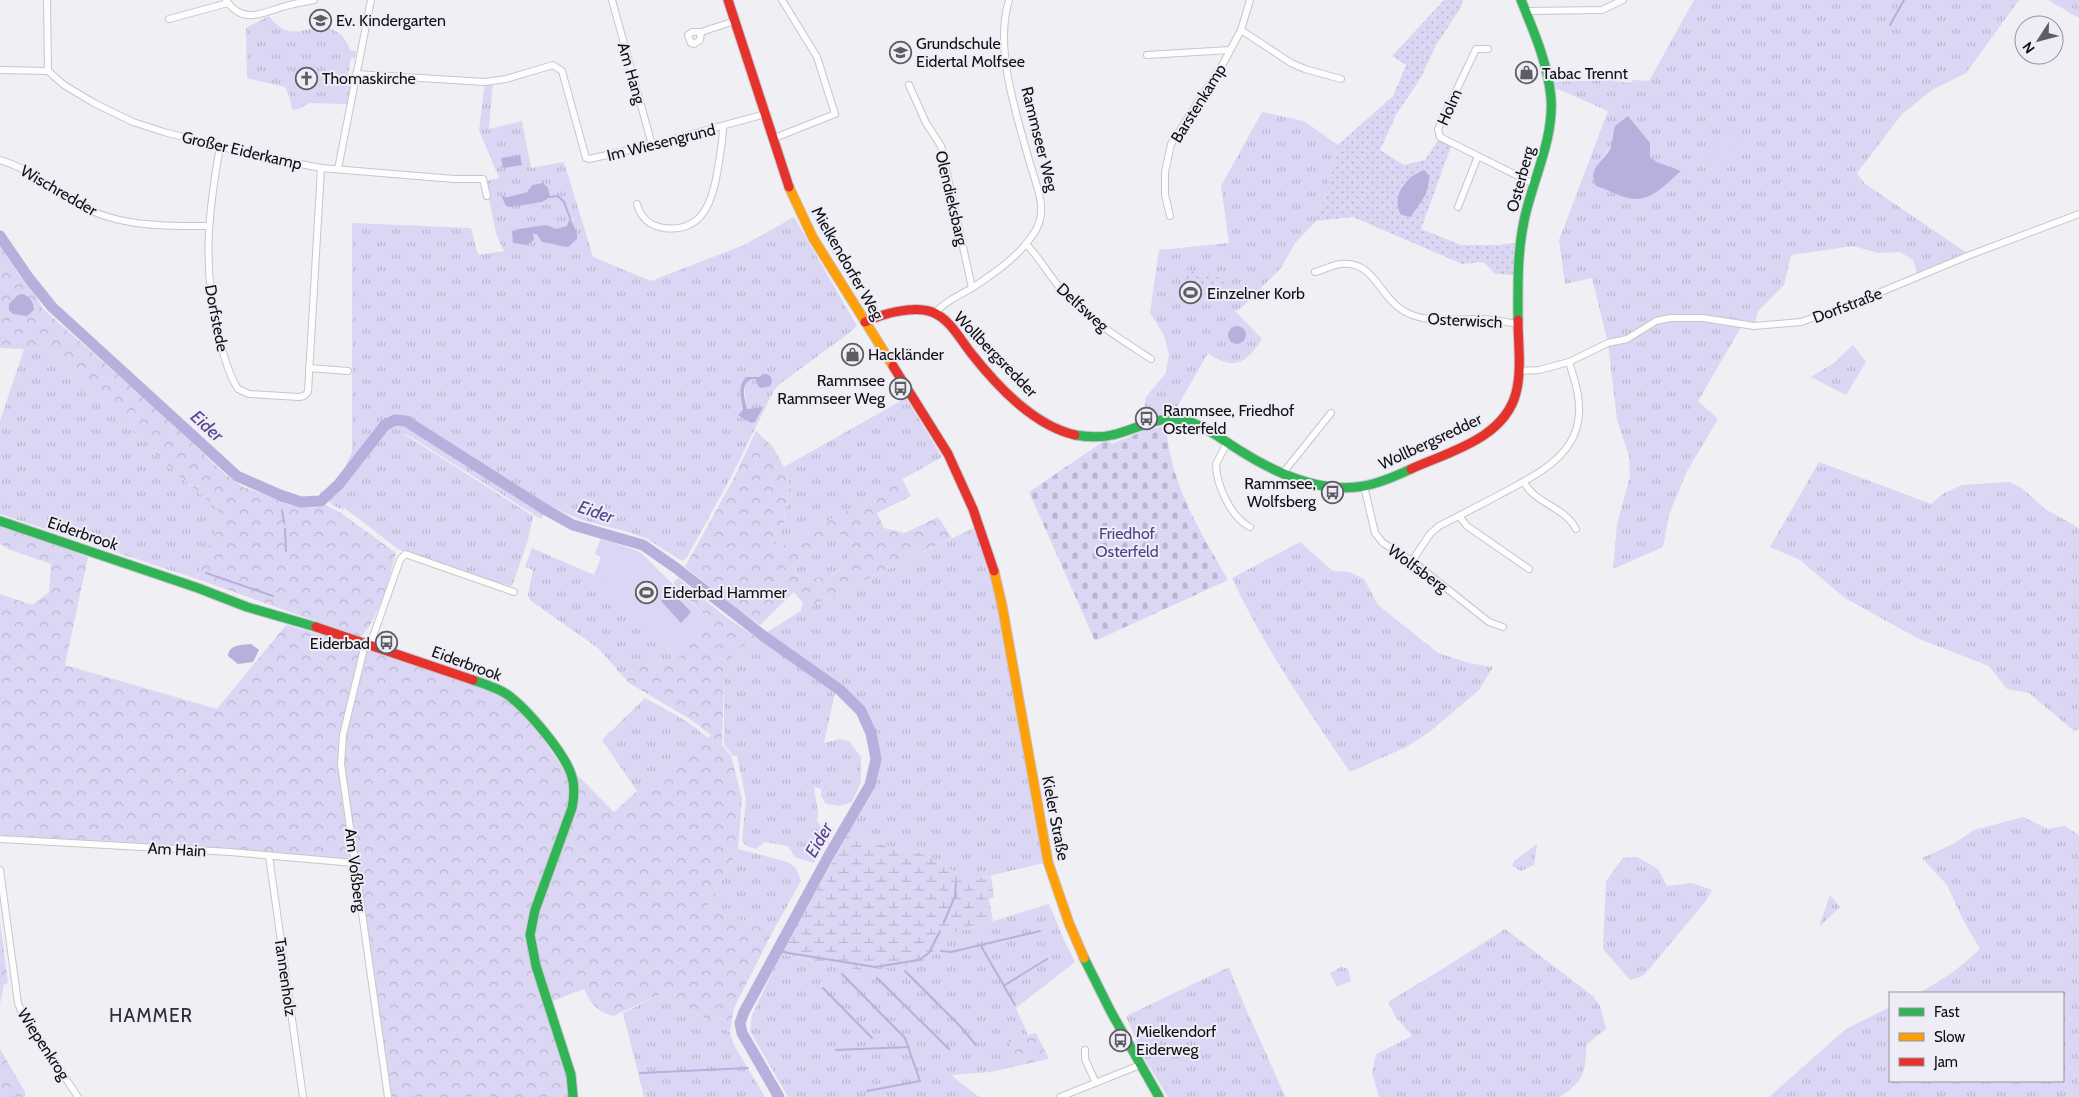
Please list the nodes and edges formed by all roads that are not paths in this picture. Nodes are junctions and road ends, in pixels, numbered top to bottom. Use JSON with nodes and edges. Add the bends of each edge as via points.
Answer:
{"nodes":[{"id":1,"x":47,"y":0,"type":"edge"},
{"id":2,"x":314,"y":0,"type":"edge"},
{"id":3,"x":371,"y":0,"type":"edge"},
{"id":4,"x":612,"y":0,"type":"edge"},
{"id":5,"x":728,"y":0,"type":"edge"},
{"id":6,"x":782,"y":0,"type":"edge"},
{"id":7,"x":1009,"y":0,"type":"edge"},
{"id":8,"x":1250,"y":0,"type":"edge"},
{"id":9,"x":1521,"y":0,"type":"edge"},
{"id":10,"x":1623,"y":0,"type":"edge"},
{"id":11,"x":227,"y":2,"type":"edge"},
{"id":12,"x":1526,"y":11,"type":"junction"},
{"id":13,"x":169,"y":19,"type":"dead end"},
{"id":14,"x":735,"y":21,"type":"junction"},
{"id":15,"x":1241,"y":30,"type":"junction"},
{"id":16,"x":702,"y":32,"type":"dead end"},
{"id":17,"x":1488,"y":49,"type":"dead end"},
{"id":18,"x":1230,"y":50,"type":"junction"},
{"id":19,"x":1147,"y":55,"type":"dead end"},
{"id":20,"x":0,"y":70,"type":"edge"},
{"id":21,"x":48,"y":71,"type":"junction"},
{"id":22,"x":356,"y":74,"type":"junction"},
{"id":23,"x":1341,"y":78,"type":"dead end"},
{"id":24,"x":908,"y":86,"type":"dead end"},
{"id":25,"x":765,"y":114,"type":"junction"},
{"id":26,"x":723,"y":126,"type":"junction"},
{"id":27,"x":772,"y":139,"type":"junction"},
{"id":28,"x":652,"y":145,"type":"junction"},
{"id":29,"x":220,"y":147,"type":"junction"},
{"id":30,"x":1478,"y":156,"type":"junction"},
{"id":31,"x":0,"y":160,"type":"edge"},
{"id":32,"x":321,"y":168,"type":"junction"},
{"id":33,"x":338,"y":168,"type":"junction"},
{"id":34,"x":1532,"y":183,"type":"junction"},
{"id":35,"x":487,"y":196,"type":"dead end"},
{"id":36,"x":637,"y":204,"type":"dead end"},
{"id":37,"x":1458,"y":207,"type":"dead end"},
{"id":38,"x":2079,"y":214,"type":"edge"},
{"id":39,"x":1170,"y":216,"type":"dead end"},
{"id":40,"x":208,"y":226,"type":"junction"},
{"id":41,"x":1026,"y":244,"type":"junction"},
{"id":42,"x":1315,"y":272,"type":"dead end"},
{"id":43,"x":972,"y":288,"type":"junction"},
{"id":44,"x":935,"y":313,"type":"junction"},
{"id":45,"x":865,"y":322,"type":"junction"},
{"id":46,"x":1518,"y":324,"type":"junction"},
{"id":47,"x":1151,"y":359,"type":"dead end"},
{"id":48,"x":1569,"y":362,"type":"junction"},
{"id":49,"x":309,"y":368,"type":"junction"},
{"id":50,"x":348,"y":371,"type":"dead end"},
{"id":51,"x":1518,"y":371,"type":"junction"},
{"id":52,"x":1331,"y":413,"type":"dead end"},
{"id":53,"x":1227,"y":443,"type":"junction"},
{"id":54,"x":1283,"y":473,"type":"junction"},
{"id":55,"x":1524,"y":482,"type":"junction"},
{"id":56,"x":1364,"y":486,"type":"junction"},
{"id":57,"x":1459,"y":516,"type":"junction"},
{"id":58,"x":0,"y":520,"type":"edge"},
{"id":59,"x":980,"y":525,"type":"joint"},
{"id":60,"x":1250,"y":527,"type":"dead end"},
{"id":61,"x":1576,"y":528,"type":"dead end"},
{"id":62,"x":1412,"y":561,"type":"junction"},
{"id":63,"x":1529,"y":569,"type":"dead end"},
{"id":64,"x":514,"y":592,"type":"dead end"},
{"id":65,"x":1503,"y":627,"type":"dead end"},
{"id":66,"x":367,"y":645,"type":"junction"},
{"id":67,"x":0,"y":839,"type":"edge"},
{"id":68,"x":269,"y":856,"type":"junction"},
{"id":69,"x":354,"y":863,"type":"junction"},
{"id":70,"x":0,"y":870,"type":"edge"},
{"id":71,"x":2,"y":897,"type":"edge"},
{"id":72,"x":1086,"y":1050,"type":"dead end"},
{"id":73,"x":1140,"y":1065,"type":"junction"},
{"id":74,"x":1096,"y":1082,"type":"junction"},
{"id":75,"x":78,"y":1097,"type":"edge"},
{"id":76,"x":303,"y":1097,"type":"edge"},
{"id":77,"x":388,"y":1097,"type":"edge"},
{"id":78,"x":572,"y":1097,"type":"edge"},
{"id":79,"x":1060,"y":1097,"type":"edge"},
{"id":80,"x":1159,"y":1097,"type":"edge"}],
"edges":[{"from":1,"to":21,"type":"street"},
{"from":2,"to":11,"type":"street","via":[[252,16],[237,12]]},
{"from":3,"to":22,"type":"street"},
{"from":4,"to":28,"type":"street","name":"Am Hang"},
{"from":5,"to":14,"type":"street","name":"Mielkendorfer Weg"},
{"from":6,"to":27,"type":"street","via":[[817,57],[835,114]]},
{"from":7,"to":41,"type":"street","name":"Rammseer Weg","via":[[1004,44],[1007,67],[1041,205],[1037,228]]},
{"from":8,"to":15,"type":"street","name":"Barstenkamp"},
{"from":9,"to":12,"type":"street","name":"Osterberg"},
{"from":10,"to":12,"type":"street","via":[[1602,10]]},
{"from":11,"to":13,"type":"street"},
{"from":12,"to":34,"type":"street","name":"Osterberg","via":[[1545,64],[1550,102],[1548,134]]},
{"from":14,"to":16,"type":"street"},
{"from":14,"to":25,"type":"street","name":"Mielkendorfer Weg"},
{"from":15,"to":18,"type":"street","name":"Barstenkamp"},
{"from":15,"to":23,"type":"street","via":[[1290,62]]},
{"from":17,"to":30,"type":"street","name":"Holm","via":[[1476,49],[1438,129],[1444,140]]},
{"from":18,"to":19,"type":"street","name":"Barstenkamp"},
{"from":18,"to":39,"type":"street","name":"Barstenkamp","via":[[1171,144],[1165,195]]},
{"from":20,"to":21,"type":"street"},
{"from":21,"to":29,"type":"street","name":"Großer Eiderkamp","via":[[94,103],[133,122]]},
{"from":22,"to":28,"type":"street","name":"Im Wiesengrund","via":[[485,82],[553,65],[562,71],[586,158]]},
{"from":22,"to":33,"type":"street"},
{"from":24,"to":43,"type":"street","name":"Olendieksbarg","via":[[941,146]]},
{"from":25,"to":26,"type":"street","name":"Im Wiesengrund"},
{"from":25,"to":27,"type":"street","name":"Mielkendorfer Weg"},
{"from":26,"to":28,"type":"street","name":"Im Wiesengrund"},
{"from":26,"to":36,"type":"street","via":[[712,200],[699,218],[683,227],[663,228],[645,220]]},
{"from":27,"to":45,"type":"street","name":"Mielkendorfer Weg","via":[[789,187],[813,238]]},
{"from":29,"to":32,"type":"street","name":"Großer Eiderkamp"},
{"from":29,"to":40,"type":"street","name":"Dorfstede"},
{"from":30,"to":34,"type":"street","name":"Holm"},
{"from":30,"to":37,"type":"street"},
{"from":31,"to":40,"type":"street","name":"Wischredder","via":[[36,176],[100,215],[153,224]]},
{"from":32,"to":33,"type":"street","name":"Großer Eiderkamp"},
{"from":32,"to":49,"type":"street","name":"Dorfstede"},
{"from":33,"to":35,"type":"street","name":"Großer Eiderkamp","via":[[483,179]]},
{"from":34,"to":46,"type":"street","name":"Osterberg","via":[[1520,246]]},
{"from":38,"to":48,"type":"street","name":"Dorfstraße","via":[[1801,322],[1754,326],[1702,318],[1670,318],[1656,321],[1627,339],[1608,343]]},
{"from":40,"to":49,"type":"street","name":"Dorfstede","via":[[210,294],[223,355],[238,390],[258,395],[304,396],[308,392]]},
{"from":41,"to":43,"type":"street","name":"Rammseer Weg"},
{"from":41,"to":47,"type":"street","name":"Delfsweg","via":[[1062,290],[1095,322]]},
{"from":42,"to":46,"type":"street","name":"Osterwisch","via":[[1341,264],[1362,267],[1399,309],[1429,320],[1483,319]]},
{"from":43,"to":44,"type":"street","name":"Rammseer Weg","via":[[945,302]]},
{"from":44,"to":45,"type":"street","via":[[909,311]]},
{"from":44,"to":53,"type":"street","name":"Wollbergsredder","via":[[1000,385],[1032,414],[1060,430],[1076,436],[1115,435],[1157,419],[1170,418],[1191,422]]},
{"from":45,"to":59,"type":"street","name":"Mielkendorfer Weg","via":[[948,454]]},
{"from":46,"to":51,"type":"street","name":"Osterberg"},
{"from":48,"to":51,"type":"street","via":[[1539,370]]},
{"from":48,"to":55,"type":"street","via":[[1578,392],[1576,431],[1572,441],[1552,463]]},
{"from":49,"to":50,"type":"street"},
{"from":51,"to":56,"type":"street","name":"Wollbergsredder","via":[[1516,392],[1511,403],[1498,424],[1489,431],[1462,446]]},
{"from":52,"to":54,"type":"street"},
{"from":53,"to":54,"type":"street","name":"Wollbergsredder"},
{"from":53,"to":60,"type":"street","via":[[1216,464],[1221,489],[1239,519]]},
{"from":54,"to":56,"type":"street","name":"Wollbergsredder","via":[[1329,487]]},
{"from":55,"to":57,"type":"street"},
{"from":55,"to":61,"type":"street","via":[[1531,491],[1571,519]]},
{"from":56,"to":62,"type":"street","name":"Wolfsberg","via":[[1375,533]]},
{"from":57,"to":62,"type":"street","via":[[1434,530]]},
{"from":57,"to":63,"type":"street","via":[[1467,526]]},
{"from":58,"to":66,"type":"street","name":"Eiderbrook","via":[[247,607]]},
{"from":59,"to":73,"type":"street","name":"Kieler Straße","via":[[994,566],[1048,862],[1059,901],[1083,956]]},
{"from":62,"to":65,"type":"street","name":"Wolfsberg","via":[[1489,622]]},
{"from":64,"to":66,"type":"street","name":"Am Voßberg","via":[[405,554]]},
{"from":66,"to":69,"type":"street","name":"Am Voßberg","via":[[341,749]]},
{"from":66,"to":78,"type":"street","name":"Eiderbrook","via":[[503,692],[520,705],[570,772],[574,792],[572,808],[535,910],[530,935],[536,966],[571,1075]]},
{"from":67,"to":68,"type":"street","name":"Am Hain"},
{"from":68,"to":69,"type":"street","name":"Am Hain"},
{"from":68,"to":76,"type":"street","name":"Tannenholz"},
{"from":69,"to":77,"type":"street","name":"Am Voßberg"},
{"from":70,"to":71,"type":"street","name":"Wiepenkrog"},
{"from":71,"to":75,"type":"street","name":"Wiepenkrog","via":[[18,1003]]},
{"from":72,"to":74,"type":"street","via":[[1085,1058]]},
{"from":73,"to":74,"type":"street"},
{"from":73,"to":80,"type":"street","name":"Kieler Straße"},
{"from":74,"to":79,"type":"street"}]}
